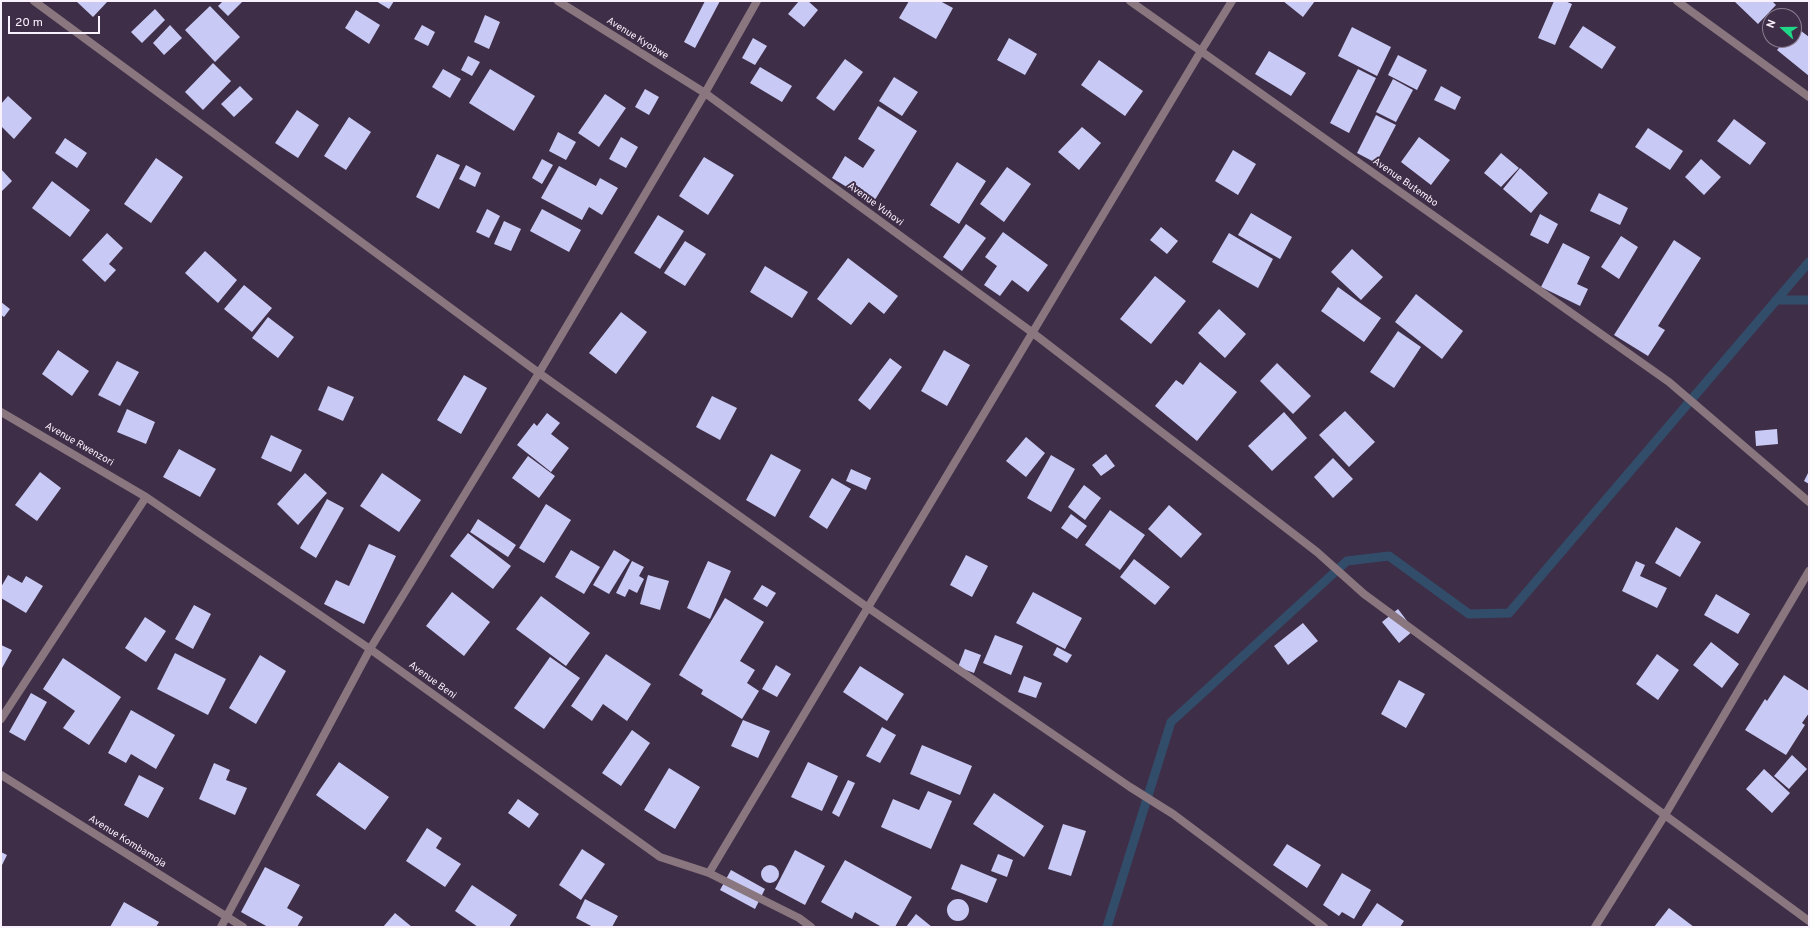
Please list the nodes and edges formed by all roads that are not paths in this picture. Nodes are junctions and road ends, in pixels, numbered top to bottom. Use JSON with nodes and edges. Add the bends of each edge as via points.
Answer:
{"nodes":[{"id":1,"x":34,"y":1,"type":"edge"},
{"id":2,"x":558,"y":1,"type":"edge"},
{"id":3,"x":757,"y":1,"type":"edge"},
{"id":4,"x":1130,"y":1,"type":"edge"},
{"id":5,"x":1232,"y":1,"type":"edge"},
{"id":6,"x":1677,"y":1,"type":"edge"},
{"id":7,"x":1200,"y":51,"type":"junction"},
{"id":8,"x":705,"y":93,"type":"junction"},
{"id":9,"x":1809,"y":97,"type":"edge"},
{"id":10,"x":1032,"y":333,"type":"junction"},
{"id":11,"x":539,"y":373,"type":"junction"},
{"id":12,"x":1,"y":412,"type":"edge"},
{"id":13,"x":146,"y":496,"type":"junction"},
{"id":14,"x":1809,"y":502,"type":"edge"},
{"id":15,"x":1809,"y":571,"type":"edge"},
{"id":16,"x":867,"y":607,"type":"junction"},
{"id":17,"x":370,"y":649,"type":"junction"},
{"id":18,"x":1,"y":719,"type":"edge"},
{"id":19,"x":1,"y":775,"type":"edge"},
{"id":20,"x":1665,"y":815,"type":"junction"},
{"id":21,"x":709,"y":873,"type":"junction"},
{"id":22,"x":226,"y":916,"type":"junction"},
{"id":23,"x":1809,"y":921,"type":"edge"},
{"id":24,"x":221,"y":927,"type":"edge"},
{"id":25,"x":243,"y":927,"type":"edge"},
{"id":26,"x":811,"y":927,"type":"edge"},
{"id":27,"x":1324,"y":927,"type":"edge"},
{"id":28,"x":1595,"y":927,"type":"edge"}],
"edges":[{"from":1,"to":11,"type":"street"},
{"from":2,"to":8,"type":"street","name":"Avenue Kyobwe"},
{"from":3,"to":8,"type":"street"},
{"from":4,"to":7,"type":"street","name":"Avenue Butembo"},
{"from":5,"to":7,"type":"street"},
{"from":6,"to":9,"type":"street"},
{"from":7,"to":10,"type":"street"},
{"from":7,"to":14,"type":"street","name":"Avenue Butembo","via":[[1668,382]]},
{"from":8,"to":10,"type":"street","name":"Avenue Vuhovi"},
{"from":8,"to":11,"type":"street"},
{"from":10,"to":16,"type":"street"},
{"from":10,"to":20,"type":"street","name":"Avenue Vuhovi","via":[[1317,552],[1364,594]]},
{"from":11,"to":16,"type":"street"},
{"from":11,"to":17,"type":"street"},
{"from":12,"to":13,"type":"street","name":"Avenue Rwenzori"},
{"from":13,"to":17,"type":"street","name":"Avenue Beni"},
{"from":13,"to":18,"type":"street"},
{"from":15,"to":20,"type":"street"},
{"from":16,"to":21,"type":"street"},
{"from":16,"to":27,"type":"street","via":[[1173,814]]},
{"from":17,"to":21,"type":"street","name":"Avenue Beni","via":[[660,857]]},
{"from":17,"to":22,"type":"street"},
{"from":19,"to":22,"type":"street","name":"Avenue Kombamoja"},
{"from":20,"to":23,"type":"street","name":"Avenue Vuhovi"},
{"from":20,"to":28,"type":"street"},
{"from":21,"to":26,"type":"street","name":"Avenue Beni","via":[[799,918]]},
{"from":22,"to":24,"type":"street"},
{"from":22,"to":25,"type":"street","name":"Avenue Kombamoja"}]}
